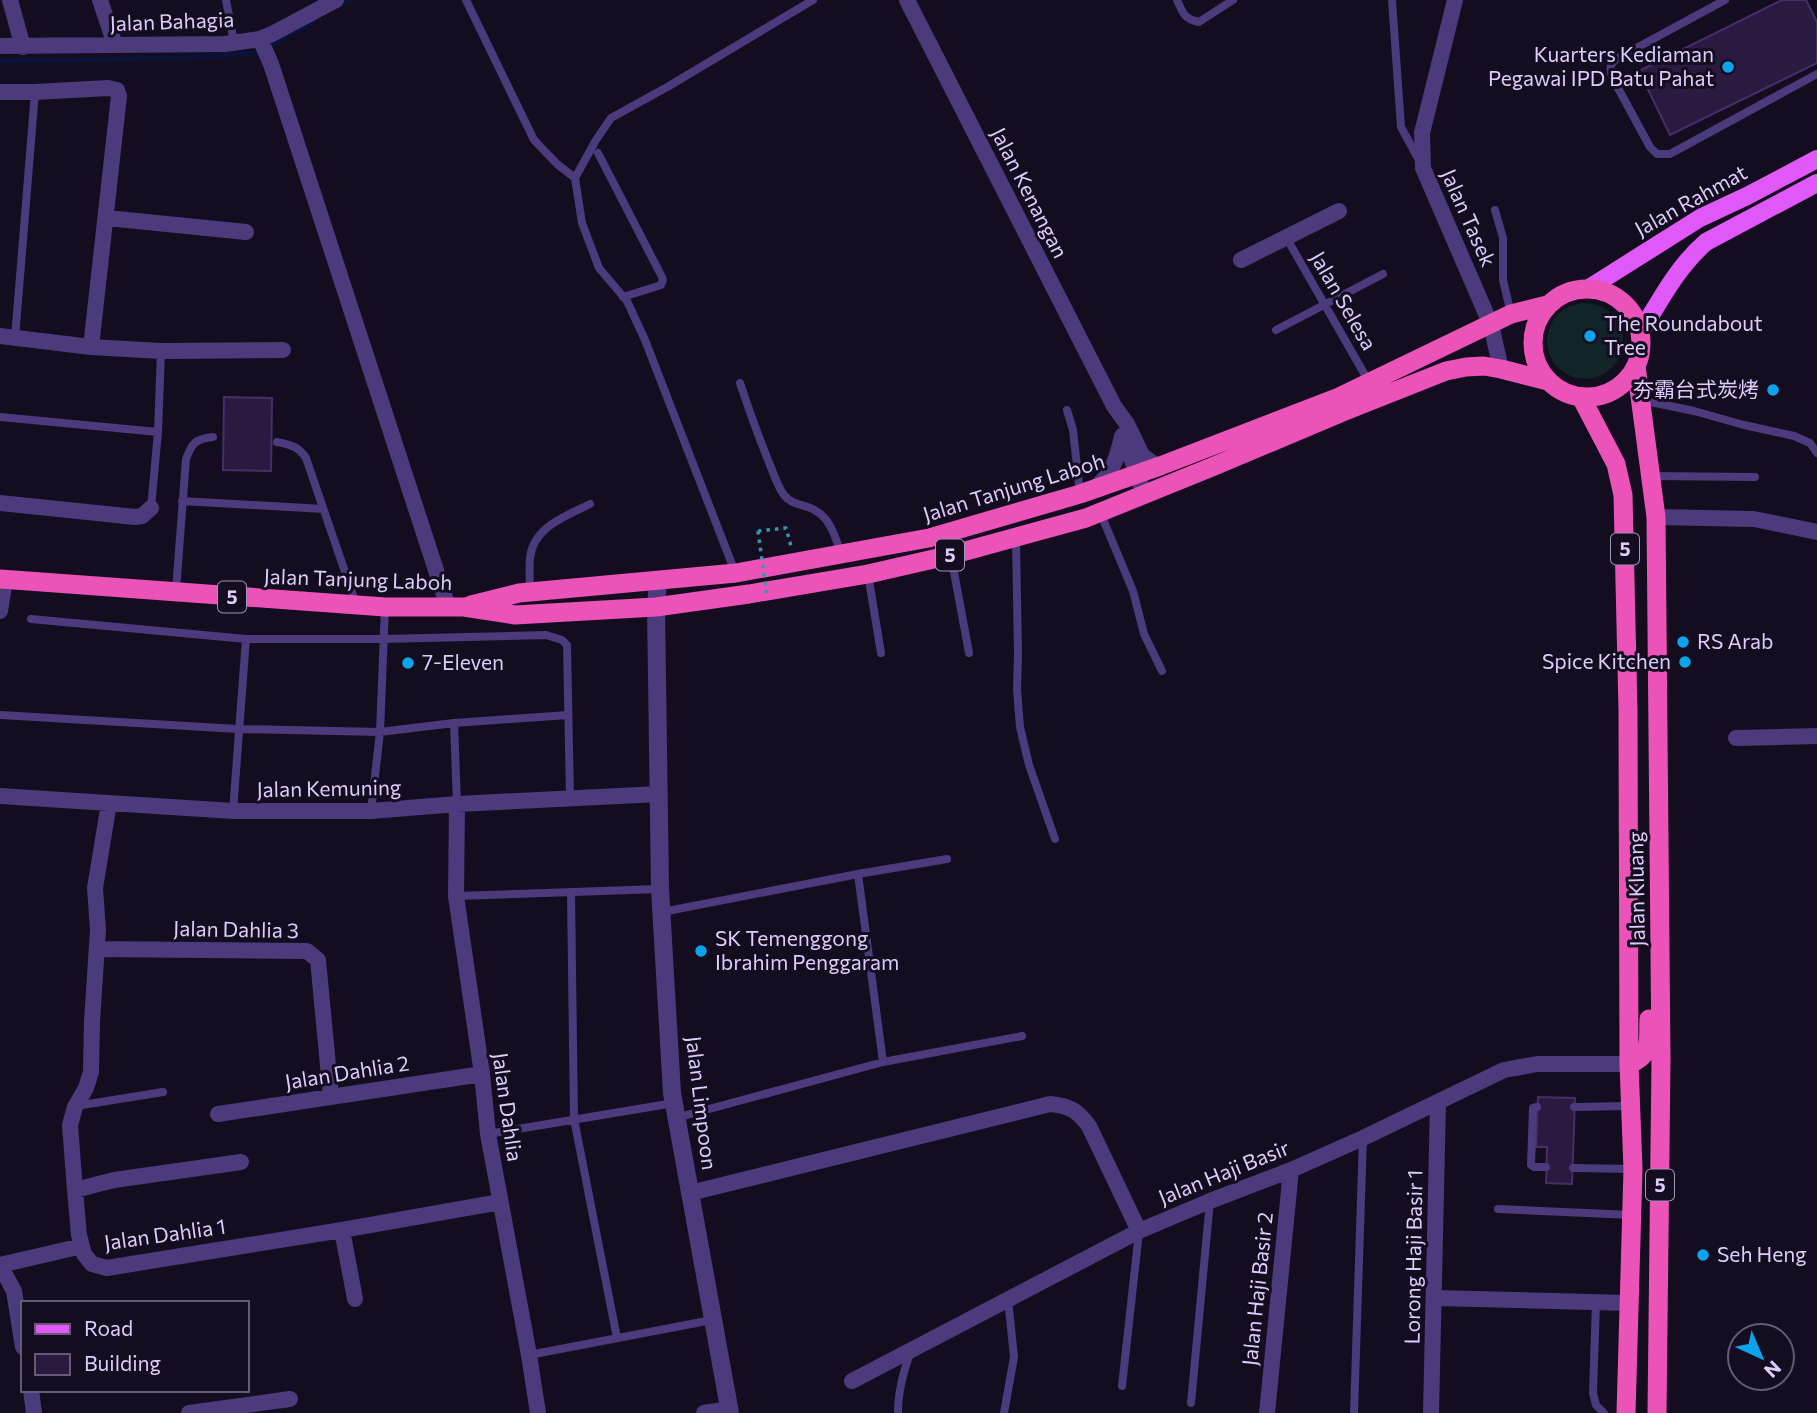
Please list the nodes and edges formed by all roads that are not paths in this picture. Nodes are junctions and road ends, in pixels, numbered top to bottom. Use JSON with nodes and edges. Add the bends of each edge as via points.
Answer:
{"nodes":[{"id":1,"x":10,"y":0,"type":"edge"},
{"id":2,"x":100,"y":0,"type":"edge"},
{"id":3,"x":226,"y":0,"type":"edge"},
{"id":4,"x":336,"y":0,"type":"edge"},
{"id":5,"x":466,"y":0,"type":"edge"},
{"id":6,"x":813,"y":0,"type":"edge"},
{"id":7,"x":907,"y":0,"type":"edge"},
{"id":8,"x":1177,"y":0,"type":"edge"},
{"id":9,"x":1233,"y":0,"type":"edge"},
{"id":10,"x":1392,"y":0,"type":"edge"},
{"id":11,"x":1455,"y":0,"type":"edge"},
{"id":12,"x":1725,"y":0,"type":"edge"},
{"id":13,"x":233,"y":42,"type":"junction"},
{"id":14,"x":262,"y":42,"type":"junction"},
{"id":15,"x":115,"y":45,"type":"junction"},
{"id":16,"x":0,"y":46,"type":"edge"},
{"id":17,"x":23,"y":47,"type":"junction"},
{"id":18,"x":1817,"y":74,"type":"edge"},
{"id":19,"x":0,"y":92,"type":"edge"},
{"id":20,"x":35,"y":92,"type":"junction"},
{"id":21,"x":598,"y":153,"type":"dead end"},
{"id":22,"x":1817,"y":159,"type":"edge"},
{"id":23,"x":1423,"y":168,"type":"junction"},
{"id":24,"x":575,"y":178,"type":"junction"},
{"id":25,"x":1817,"y":183,"type":"edge"},
{"id":26,"x":1495,"y":210,"type":"dead end"},
{"id":27,"x":1339,"y":211,"type":"dead end"},
{"id":28,"x":107,"y":218,"type":"junction"},
{"id":29,"x":246,"y":232,"type":"dead end"},
{"id":30,"x":1286,"y":237,"type":"junction"},
{"id":31,"x":1241,"y":260,"type":"dead end"},
{"id":32,"x":1384,"y":274,"type":"dead end"},
{"id":33,"x":1589,"y":288,"type":"junction"},
{"id":34,"x":623,"y":297,"type":"junction"},
{"id":35,"x":1325,"y":305,"type":"junction"},
{"id":36,"x":1548,"y":305,"type":"junction"},
{"id":37,"x":1511,"y":314,"type":"junction"},
{"id":38,"x":1492,"y":325,"type":"junction"},
{"id":39,"x":1276,"y":330,"type":"dead end"},
{"id":40,"x":1640,"y":333,"type":"junction"},
{"id":41,"x":7,"y":337,"type":"edge"},
{"id":42,"x":91,"y":347,"type":"junction"},
{"id":43,"x":283,"y":350,"type":"dead end"},
{"id":44,"x":161,"y":351,"type":"junction"},
{"id":45,"x":1636,"y":366,"type":"junction"},
{"id":46,"x":1501,"y":369,"type":"junction"},
{"id":47,"x":1548,"y":381,"type":"junction"},
{"id":48,"x":1369,"y":382,"type":"junction"},
{"id":49,"x":740,"y":383,"type":"dead end"},
{"id":50,"x":1581,"y":397,"type":"junction"},
{"id":51,"x":1641,"y":400,"type":"junction"},
{"id":52,"x":1114,"y":405,"type":"junction"},
{"id":53,"x":1067,"y":410,"type":"dead end"},
{"id":54,"x":0,"y":417,"type":"edge"},
{"id":55,"x":158,"y":432,"type":"junction"},
{"id":56,"x":1122,"y":433,"type":"junction"},
{"id":57,"x":213,"y":437,"type":"dead end"},
{"id":58,"x":277,"y":442,"type":"dead end"},
{"id":59,"x":1817,"y":453,"type":"edge"},
{"id":60,"x":1160,"y":466,"type":"junction"},
{"id":61,"x":1136,"y":474,"type":"junction"},
{"id":62,"x":1651,"y":476,"type":"junction"},
{"id":63,"x":1755,"y":477,"type":"dead end"},
{"id":64,"x":1088,"y":491,"type":"junction"},
{"id":65,"x":1144,"y":494,"type":"junction"},
{"id":66,"x":182,"y":501,"type":"junction"},
{"id":67,"x":0,"y":503,"type":"edge"},
{"id":68,"x":590,"y":504,"type":"dead end"},
{"id":69,"x":151,"y":508,"type":"joint"},
{"id":70,"x":323,"y":509,"type":"junction"},
{"id":71,"x":1100,"y":512,"type":"junction"},
{"id":72,"x":1656,"y":517,"type":"junction"},
{"id":73,"x":1816,"y":529,"type":"edge"},
{"id":74,"x":1016,"y":537,"type":"junction"},
{"id":75,"x":841,"y":554,"type":"junction"},
{"id":76,"x":951,"y":555,"type":"junction"},
{"id":77,"x":736,"y":573,"type":"junction"},
{"id":78,"x":868,"y":574,"type":"junction"},
{"id":79,"x":3,"y":580,"type":"edge"},
{"id":80,"x":658,"y":581,"type":"junction"},
{"id":81,"x":530,"y":592,"type":"junction"},
{"id":82,"x":175,"y":593,"type":"junction"},
{"id":83,"x":357,"y":605,"type":"junction"},
{"id":84,"x":385,"y":607,"type":"junction"},
{"id":85,"x":456,"y":607,"type":"junction"},
{"id":86,"x":656,"y":607,"type":"junction"},
{"id":87,"x":0,"y":611,"type":"edge"},
{"id":88,"x":30,"y":619,"type":"dead end"},
{"id":89,"x":246,"y":639,"type":"junction"},
{"id":90,"x":383,"y":639,"type":"junction"},
{"id":91,"x":881,"y":653,"type":"dead end"},
{"id":92,"x":969,"y":653,"type":"dead end"},
{"id":93,"x":1162,"y":671,"type":"dead end"},
{"id":94,"x":0,"y":715,"type":"edge"},
{"id":95,"x":568,"y":715,"type":"junction"},
{"id":96,"x":454,"y":723,"type":"junction"},
{"id":97,"x":238,"y":729,"type":"junction"},
{"id":98,"x":380,"y":732,"type":"junction"},
{"id":99,"x":1817,"y":736,"type":"edge"},
{"id":100,"x":1736,"y":738,"type":"dead end"},
{"id":101,"x":659,"y":794,"type":"junction"},
{"id":102,"x":0,"y":796,"type":"edge"},
{"id":103,"x":570,"y":798,"type":"junction"},
{"id":104,"x":109,"y":803,"type":"junction"},
{"id":105,"x":457,"y":804,"type":"junction"},
{"id":106,"x":233,"y":811,"type":"junction"},
{"id":107,"x":371,"y":811,"type":"junction"},
{"id":108,"x":1055,"y":839,"type":"dead end"},
{"id":109,"x":947,"y":859,"type":"dead end"},
{"id":110,"x":858,"y":874,"type":"junction"},
{"id":111,"x":660,"y":889,"type":"junction"},
{"id":112,"x":571,"y":892,"type":"junction"},
{"id":113,"x":456,"y":896,"type":"junction"},
{"id":114,"x":662,"y":912,"type":"junction"},
{"id":115,"x":97,"y":949,"type":"junction"},
{"id":116,"x":1660,"y":958,"type":"junction"},
{"id":117,"x":1022,"y":1036,"type":"dead end"},
{"id":118,"x":883,"y":1062,"type":"junction"},
{"id":119,"x":1629,"y":1064,"type":"junction"},
{"id":120,"x":482,"y":1074,"type":"junction"},
{"id":121,"x":163,"y":1092,"type":"dead end"},
{"id":122,"x":331,"y":1097,"type":"junction"},
{"id":123,"x":1438,"y":1102,"type":"junction"},
{"id":124,"x":1632,"y":1106,"type":"junction"},
{"id":125,"x":75,"y":1107,"type":"junction"},
{"id":126,"x":1537,"y":1107,"type":"dead end"},
{"id":127,"x":1574,"y":1107,"type":"dead end"},
{"id":128,"x":675,"y":1110,"type":"junction"},
{"id":129,"x":218,"y":1114,"type":"dead end"},
{"id":130,"x":574,"y":1119,"type":"junction"},
{"id":131,"x":488,"y":1134,"type":"junction"},
{"id":132,"x":1363,"y":1138,"type":"junction"},
{"id":133,"x":241,"y":1162,"type":"dead end"},
{"id":134,"x":1546,"y":1167,"type":"dead end"},
{"id":135,"x":1573,"y":1168,"type":"dead end"},
{"id":136,"x":1633,"y":1169,"type":"junction"},
{"id":137,"x":1291,"y":1170,"type":"junction"},
{"id":138,"x":75,"y":1190,"type":"junction"},
{"id":139,"x":690,"y":1193,"type":"junction"},
{"id":140,"x":1210,"y":1201,"type":"junction"},
{"id":141,"x":500,"y":1202,"type":"junction"},
{"id":142,"x":1498,"y":1209,"type":"dead end"},
{"id":143,"x":1632,"y":1215,"type":"junction"},
{"id":144,"x":342,"y":1230,"type":"junction"},
{"id":145,"x":1139,"y":1231,"type":"junction"},
{"id":146,"x":82,"y":1246,"type":"junction"},
{"id":147,"x":0,"y":1265,"type":"edge"},
{"id":148,"x":1434,"y":1298,"type":"junction"},
{"id":149,"x":355,"y":1299,"type":"dead end"},
{"id":150,"x":1009,"y":1299,"type":"junction"},
{"id":151,"x":1596,"y":1302,"type":"junction"},
{"id":152,"x":1629,"y":1303,"type":"junction"},
{"id":153,"x":712,"y":1320,"type":"junction"},
{"id":154,"x":21,"y":1333,"type":"edge"},
{"id":155,"x":617,"y":1338,"type":"junction"},
{"id":156,"x":911,"y":1351,"type":"junction"},
{"id":157,"x":530,"y":1355,"type":"junction"},
{"id":158,"x":852,"y":1381,"type":"dead end"},
{"id":159,"x":1122,"y":1386,"type":"dead end"},
{"id":160,"x":30,"y":1392,"type":"edge"},
{"id":161,"x":290,"y":1399,"type":"dead end"},
{"id":162,"x":1191,"y":1403,"type":"dead end"},
{"id":163,"x":729,"y":1411,"type":"edge"},
{"id":164,"x":34,"y":1413,"type":"edge"},
{"id":165,"x":190,"y":1413,"type":"edge"},
{"id":166,"x":538,"y":1413,"type":"edge"},
{"id":167,"x":704,"y":1413,"type":"edge"},
{"id":168,"x":898,"y":1413,"type":"edge"},
{"id":169,"x":1004,"y":1413,"type":"edge"},
{"id":170,"x":1267,"y":1413,"type":"edge"},
{"id":171,"x":1354,"y":1413,"type":"edge"},
{"id":172,"x":1431,"y":1413,"type":"edge"},
{"id":173,"x":1604,"y":1413,"type":"edge"},
{"id":174,"x":1626,"y":1413,"type":"edge"},
{"id":175,"x":1657,"y":1413,"type":"edge"}],
"edges":[{"from":1,"to":17,"type":"street"},
{"from":2,"to":15,"type":"street"},
{"from":3,"to":13,"type":"lane"},
{"from":4,"to":14,"type":"street","name":"Jalan Bahagia"},
{"from":5,"to":24,"type":"lane","via":[[534,140]]},
{"from":6,"to":24,"type":"lane","via":[[611,118]]},
{"from":7,"to":52,"type":"street","name":"Jalan Kenangan"},
{"from":8,"to":9,"type":"lane","via":[[1184,15],[1199,22]]},
{"from":10,"to":23,"type":"lane","via":[[1401,127]]},
{"from":11,"to":23,"type":"street","name":"Jalan Tasek","via":[[1422,133]]},
{"from":12,"to":18,"type":"lane","via":[[1612,63],[1612,77],[1657,153],[1670,154]]},
{"from":13,"to":14,"type":"street","name":"Jalan Bahagia"},
{"from":13,"to":15,"type":"street","name":"Jalan Bahagia"},
{"from":14,"to":85,"type":"street"},
{"from":15,"to":17,"type":"street","name":"Jalan Bahagia"},
{"from":16,"to":17,"type":"street","name":"Jalan Bahagia"},
{"from":19,"to":20,"type":"street"},
{"from":20,"to":28,"type":"street","via":[[117,90],[120,101]]},
{"from":20,"to":41,"type":"lane"},
{"from":21,"to":34,"type":"lane","via":[[663,277],[661,285]]},
{"from":22,"to":33,"type":"main road","name":"Jalan Rahmat","number":"5","via":[[1700,218]]},
{"from":23,"to":38,"type":"street","name":"Jalan Tasek"},
{"from":24,"to":34,"type":"lane","via":[[582,223],[599,268]]},
{"from":25,"to":40,"type":"main road","name":"Jalan Rahmat","number":"5","via":[[1706,242],[1676,274]]},
{"from":26,"to":37,"type":"lane","via":[[1503,237],[1503,280]]},
{"from":27,"to":30,"type":"street"},
{"from":28,"to":29,"type":"street"},
{"from":28,"to":42,"type":"street"},
{"from":30,"to":31,"type":"street"},
{"from":30,"to":35,"type":"lane","name":"Jalan Selesa"},
{"from":32,"to":35,"type":"lane"},
{"from":33,"to":36,"type":"highway","number":"5","via":[[1574,289]]},
{"from":33,"to":40,"type":"highway","via":[[1617,297],[1636,319]]},
{"from":34,"to":77,"type":"lane","via":[[645,340]]},
{"from":35,"to":39,"type":"lane"},
{"from":35,"to":48,"type":"lane","name":"Jalan Selesa"},
{"from":36,"to":37,"type":"highway","name":"Jalan Tanjung Laboh","number":"5"},
{"from":36,"to":47,"type":"highway","via":[[1538,319],[1533,352]]},
{"from":37,"to":38,"type":"highway","name":"Jalan Tanjung Laboh","number":"5"},
{"from":38,"to":46,"type":"street","name":"Jalan Tasek"},
{"from":38,"to":48,"type":"highway","name":"Jalan Tanjung Laboh","number":"5"},
{"from":40,"to":45,"type":"highway","number":"5"},
{"from":41,"to":42,"type":"street"},
{"from":42,"to":44,"type":"street"},
{"from":43,"to":44,"type":"street"},
{"from":44,"to":55,"type":"lane"},
{"from":45,"to":50,"type":"highway","via":[[1613,390]]},
{"from":45,"to":51,"type":"highway","name":"Jalan Kluang","number":"5"},
{"from":46,"to":47,"type":"highway","name":"Jalan Tanjung Laboh","number":"5"},
{"from":46,"to":65,"type":"highway","name":"Jalan Tanjung Laboh","number":"5","via":[[1484,366],[1446,371]]},
{"from":47,"to":50,"type":"highway","number":"5"},
{"from":48,"to":60,"type":"highway","name":"Jalan Tanjung Laboh","number":"5"},
{"from":49,"to":75,"type":"lane","via":[[784,495],[821,514]]},
{"from":50,"to":119,"type":"highway","name":"Jalan Kluang","number":"5","via":[[1616,464],[1623,495]]},
{"from":51,"to":59,"type":"lane","via":[[1794,436],[1810,443]]},
{"from":51,"to":62,"type":"highway","name":"Jalan Kluang","number":"5"},
{"from":52,"to":56,"type":"street","name":"Jalan Kenangan"},
{"from":52,"to":60,"type":"street","name":"Jalan Kenangan","via":[[1142,455]]},
{"from":53,"to":64,"type":"lane"},
{"from":54,"to":55,"type":"lane"},
{"from":55,"to":69,"type":"lane"},
{"from":56,"to":61,"type":"street","name":"Jalan Kenangan"},
{"from":56,"to":64,"type":"street","name":"Jalan Kenangan","via":[[1115,465]]},
{"from":57,"to":66,"type":"lane","via":[[193,443],[186,459]]},
{"from":58,"to":70,"type":"lane","via":[[294,445],[306,458]]},
{"from":60,"to":61,"type":"highway","name":"Jalan Tanjung Laboh","number":"5"},
{"from":61,"to":64,"type":"highway","name":"Jalan Tanjung Laboh","number":"5"},
{"from":61,"to":65,"type":"street","name":"Jalan Kenangan"},
{"from":62,"to":63,"type":"lane"},
{"from":62,"to":72,"type":"highway","name":"Jalan Kluang","number":"5"},
{"from":64,"to":75,"type":"highway","name":"Jalan Tanjung Laboh","number":"5","via":[[929,538]]},
{"from":65,"to":71,"type":"highway","name":"Jalan Tanjung Laboh","number":"5"},
{"from":66,"to":70,"type":"lane"},
{"from":66,"to":82,"type":"lane"},
{"from":67,"to":69,"type":"street","via":[[135,517]]},
{"from":68,"to":81,"type":"lane","via":[[552,523],[535,541],[530,556]]},
{"from":70,"to":83,"type":"lane"},
{"from":71,"to":74,"type":"highway","name":"Jalan Tanjung Laboh","number":"5"},
{"from":71,"to":93,"type":"lane"},
{"from":72,"to":73,"type":"street","via":[[1754,519]]},
{"from":72,"to":116,"type":"highway","name":"Jalan Kluang","number":"5"},
{"from":74,"to":76,"type":"highway","name":"Jalan Tanjung Laboh","number":"5"},
{"from":74,"to":108,"type":"lane","via":[[1020,727]]},
{"from":75,"to":77,"type":"highway","name":"Jalan Tanjung Laboh","number":"5"},
{"from":76,"to":78,"type":"highway","name":"Jalan Tanjung Laboh","number":"5"},
{"from":76,"to":92,"type":"lane"},
{"from":77,"to":80,"type":"highway","name":"Jalan Tanjung Laboh","number":"5"},
{"from":78,"to":86,"type":"highway","name":"Jalan Tanjung Laboh","number":"5"},
{"from":78,"to":91,"type":"lane"},
{"from":79,"to":82,"type":"highway","name":"Jalan Tanjung Laboh","number":"5"},
{"from":79,"to":87,"type":"street"},
{"from":80,"to":81,"type":"highway","name":"Jalan Tanjung Laboh","number":"5"},
{"from":80,"to":86,"type":"street","name":"Jalan Limpoon"},
{"from":81,"to":85,"type":"highway","name":"Jalan Tanjung Laboh","number":"5"},
{"from":82,"to":83,"type":"highway","name":"Jalan Tanjung Laboh","number":"5"},
{"from":83,"to":84,"type":"highway","name":"Jalan Tanjung Laboh","number":"5"},
{"from":84,"to":85,"type":"highway","name":"Jalan Tanjung Laboh","number":"5"},
{"from":84,"to":90,"type":"lane"},
{"from":85,"to":86,"type":"highway","name":"Jalan Tanjung Laboh","number":"5","via":[[515,615]]},
{"from":86,"to":101,"type":"street","name":"Jalan Limpoon"},
{"from":88,"to":89,"type":"lane"},
{"from":89,"to":90,"type":"lane"},
{"from":89,"to":97,"type":"lane"},
{"from":90,"to":95,"type":"lane","via":[[555,638],[567,645]]},
{"from":90,"to":98,"type":"lane"},
{"from":94,"to":97,"type":"lane"},
{"from":95,"to":96,"type":"lane"},
{"from":95,"to":103,"type":"lane"},
{"from":96,"to":98,"type":"lane"},
{"from":96,"to":105,"type":"lane"},
{"from":97,"to":98,"type":"lane"},
{"from":97,"to":106,"type":"lane"},
{"from":98,"to":107,"type":"lane"},
{"from":99,"to":100,"type":"street"},
{"from":101,"to":103,"type":"street","name":"Jalan Kemuning"},
{"from":101,"to":111,"type":"street","name":"Jalan Limpoon"},
{"from":102,"to":104,"type":"street","name":"Jalan Kemuning"},
{"from":103,"to":105,"type":"street","name":"Jalan Kemuning"},
{"from":104,"to":106,"type":"street","name":"Jalan Kemuning"},
{"from":104,"to":115,"type":"street","name":"Jalan Dahlia 1","via":[[95,888]]},
{"from":105,"to":107,"type":"street","name":"Jalan Kemuning"},
{"from":105,"to":113,"type":"street","name":"Jalan Dahlia"},
{"from":106,"to":107,"type":"street","name":"Jalan Kemuning"},
{"from":109,"to":110,"type":"lane"},
{"from":110,"to":114,"type":"lane"},
{"from":110,"to":118,"type":"lane"},
{"from":111,"to":112,"type":"lane"},
{"from":111,"to":114,"type":"street","name":"Jalan Limpoon"},
{"from":112,"to":113,"type":"lane"},
{"from":112,"to":130,"type":"lane"},
{"from":113,"to":120,"type":"street","name":"Jalan Dahlia"},
{"from":114,"to":128,"type":"street","name":"Jalan Limpoon"},
{"from":115,"to":122,"type":"street","name":"Jalan Dahlia 3","via":[[307,951],[318,961]]},
{"from":115,"to":125,"type":"street","name":"Jalan Dahlia 1","via":[[91,1072]]},
{"from":116,"to":119,"type":"highway","via":[[1650,978],[1647,1050]]},
{"from":116,"to":175,"type":"highway","name":"Jalan Kluang","number":"5"},
{"from":117,"to":118,"type":"lane"},
{"from":118,"to":128,"type":"lane"},
{"from":119,"to":123,"type":"street","name":"Jalan Haji Basir","via":[[1536,1064],[1504,1070]]},
{"from":119,"to":124,"type":"highway","name":"Jalan Kluang","number":"5"},
{"from":120,"to":122,"type":"street","name":"Jalan Dahlia 2"},
{"from":120,"to":131,"type":"street","name":"Jalan Dahlia"},
{"from":121,"to":125,"type":"lane"},
{"from":122,"to":129,"type":"street","name":"Jalan Dahlia 2"},
{"from":123,"to":132,"type":"street","name":"Jalan Haji Basir"},
{"from":123,"to":148,"type":"street","name":"Lorong Haji Basir 1"},
{"from":124,"to":127,"type":"lane"},
{"from":124,"to":136,"type":"highway","name":"Jalan Kluang","number":"5"},
{"from":125,"to":138,"type":"street","name":"Jalan Dahlia 1","via":[[70,1125]]},
{"from":126,"to":134,"type":"lane","via":[[1533,1108],[1531,1165]]},
{"from":128,"to":130,"type":"lane"},
{"from":128,"to":139,"type":"street","name":"Jalan Limpoon"},
{"from":130,"to":131,"type":"lane"},
{"from":130,"to":155,"type":"lane"},
{"from":131,"to":141,"type":"street","name":"Jalan Dahlia"},
{"from":132,"to":137,"type":"street","name":"Jalan Haji Basir"},
{"from":132,"to":171,"type":"lane"},
{"from":133,"to":138,"type":"street"},
{"from":135,"to":136,"type":"lane"},
{"from":136,"to":143,"type":"highway","name":"Jalan Kluang","number":"5"},
{"from":137,"to":140,"type":"street","name":"Jalan Haji Basir"},
{"from":137,"to":170,"type":"street","name":"Jalan Haji Basir 2"},
{"from":138,"to":146,"type":"street","name":"Jalan Dahlia 1"},
{"from":139,"to":145,"type":"street","via":[[1050,1104],[1073,1109],[1089,1126]]},
{"from":139,"to":153,"type":"street","name":"Jalan Limpoon"},
{"from":140,"to":145,"type":"street","name":"Jalan Haji Basir"},
{"from":140,"to":162,"type":"lane"},
{"from":141,"to":144,"type":"street","name":"Jalan Dahlia 1"},
{"from":141,"to":157,"type":"street","name":"Jalan Dahlia"},
{"from":142,"to":143,"type":"lane"},
{"from":143,"to":152,"type":"highway","name":"Jalan Kluang","number":"5"},
{"from":144,"to":146,"type":"street","name":"Jalan Dahlia 1","via":[[107,1268],[92,1264]]},
{"from":144,"to":149,"type":"street"},
{"from":145,"to":150,"type":"street","name":"Jalan Haji Basir"},
{"from":145,"to":159,"type":"lane"},
{"from":146,"to":147,"type":"street"},
{"from":147,"to":154,"type":"street","via":[[15,1291]]},
{"from":148,"to":151,"type":"street"},
{"from":148,"to":172,"type":"street","name":"Lorong Haji Basir 1"},
{"from":150,"to":156,"type":"street","name":"Jalan Haji Basir"},
{"from":150,"to":169,"type":"lane","via":[[1014,1357]]},
{"from":151,"to":152,"type":"street"},
{"from":151,"to":173,"type":"lane","via":[[1592,1393]]},
{"from":152,"to":174,"type":"highway","name":"Jalan Kluang","number":"5"},
{"from":153,"to":155,"type":"lane"},
{"from":153,"to":163,"type":"street","name":"Jalan Limpoon"},
{"from":155,"to":157,"type":"lane"},
{"from":156,"to":158,"type":"street","name":"Jalan Haji Basir"},
{"from":156,"to":168,"type":"lane"},
{"from":157,"to":166,"type":"street","name":"Jalan Dahlia"},
{"from":160,"to":164,"type":"street"},
{"from":161,"to":165,"type":"street"},
{"from":163,"to":167,"type":"street"}]}
